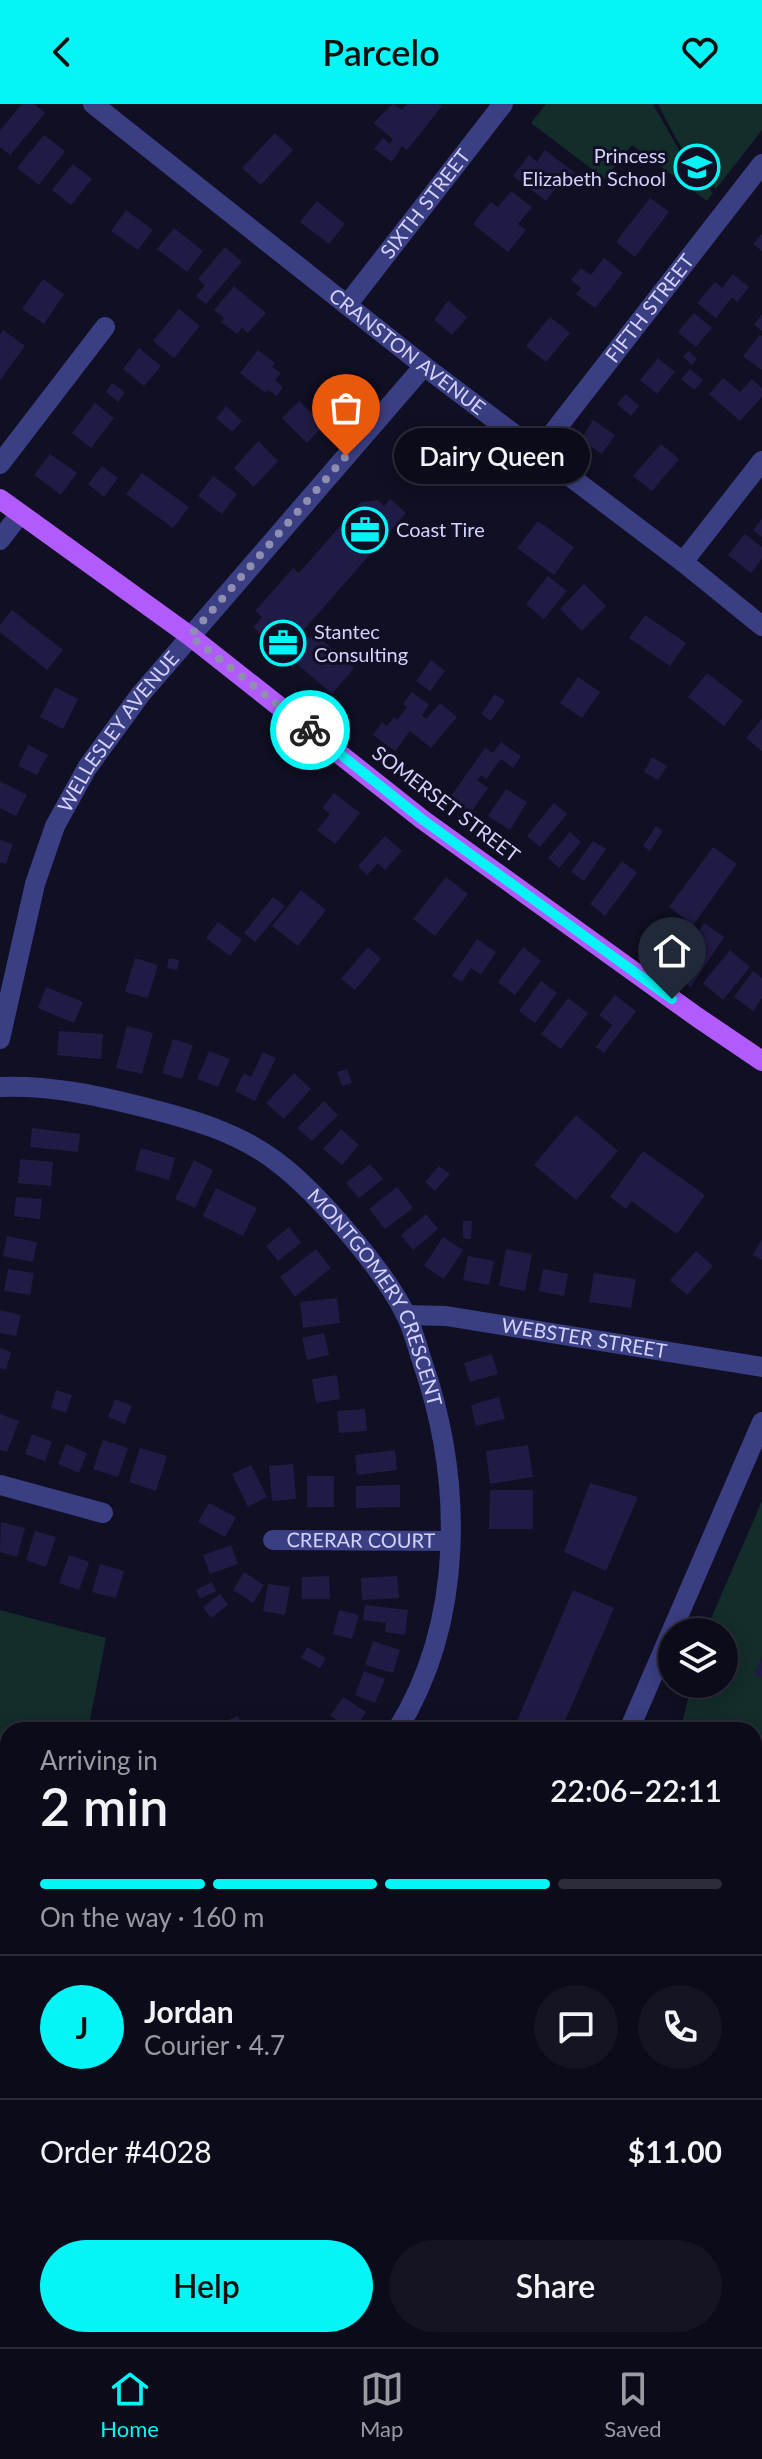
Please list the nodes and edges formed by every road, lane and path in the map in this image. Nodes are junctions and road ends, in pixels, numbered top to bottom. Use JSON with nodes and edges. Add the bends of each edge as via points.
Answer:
{"nodes":[{"id":1,"x":93,"y":104,"type":"edge"},
{"id":2,"x":503,"y":104,"type":"edge"},
{"id":3,"x":762,"y":164,"type":"edge"},
{"id":4,"x":347,"y":305,"type":"junction"},
{"id":5,"x":105,"y":327,"type":"dead end"},
{"id":6,"x":424,"y":366,"type":"junction"},
{"id":7,"x":538,"y":452,"type":"junction"},
{"id":8,"x":762,"y":461,"type":"edge"},
{"id":9,"x":0,"y":464,"type":"edge"},
{"id":10,"x":0,"y":499,"type":"edge"},
{"id":11,"x":20,"y":514,"type":"junction"},
{"id":12,"x":0,"y":540,"type":"edge"},
{"id":13,"x":683,"y":562,"type":"junction"},
{"id":14,"x":762,"y":626,"type":"edge"},
{"id":15,"x":190,"y":636,"type":"junction"},
{"id":16,"x":0,"y":1039,"type":"edge"},
{"id":17,"x":759,"y":1058,"type":"edge"},
{"id":18,"x":0,"y":1087,"type":"edge"},
{"id":19,"x":406,"y":1315,"type":"junction"},
{"id":20,"x":762,"y":1367,"type":"edge"},
{"id":21,"x":762,"y":1422,"type":"edge"},
{"id":22,"x":0,"y":1485,"type":"edge"},
{"id":23,"x":103,"y":1513,"type":"dead end"},
{"id":24,"x":273,"y":1540,"type":"dead end"},
{"id":25,"x":449,"y":1541,"type":"junction"},
{"id":26,"x":401,"y":1722,"type":"edge"},
{"id":27,"x":632,"y":1722,"type":"edge"}],
"edges":[{"from":1,"to":4,"type":"street","name":"CRANSTON AVENUE"},
{"from":2,"to":4,"type":"street","name":"SIXTH STREET"},
{"from":3,"to":7,"type":"street","name":"FIFTH STREET"},
{"from":4,"to":6,"type":"street","name":"CRANSTON AVENUE"},
{"from":5,"to":9,"type":"street"},
{"from":6,"to":7,"type":"street","name":"CRANSTON AVENUE"},
{"from":6,"to":15,"type":"street","name":"WELLESLEY AVENUE"},
{"from":7,"to":13,"type":"street","name":"CRANSTON AVENUE"},
{"from":8,"to":13,"type":"street"},
{"from":10,"to":11,"type":"main road","name":"SOMERSET STREET"},
{"from":11,"to":12,"type":"street"},
{"from":11,"to":15,"type":"main road","name":"SOMERSET STREET"},
{"from":13,"to":14,"type":"street","name":"CRANSTON AVENUE"},
{"from":15,"to":16,"type":"street","name":"WELLESLEY AVENUE","via":[[101,745],[55,826],[24,924]]},
{"from":15,"to":17,"type":"main road","name":"SOMERSET STREET","via":[[423,820]]},
{"from":18,"to":19,"type":"street","name":"MONTGOMERY CRESCENT","via":[[83,1092],[188,1119],[245,1141],[278,1162],[327,1209],[379,1272]]},
{"from":19,"to":20,"type":"street","name":"WEBSTER STREET","via":[[446,1316]]},
{"from":19,"to":25,"type":"street","name":"MONTGOMERY CRESCENT","via":[[439,1416]]},
{"from":21,"to":27,"type":"street"},
{"from":22,"to":23,"type":"street"},
{"from":24,"to":25,"type":"street","name":"CRERAR COURT"},
{"from":25,"to":26,"type":"street","name":"MONTGOMERY CRESCENT","via":[[442,1625],[425,1679]]}]}
